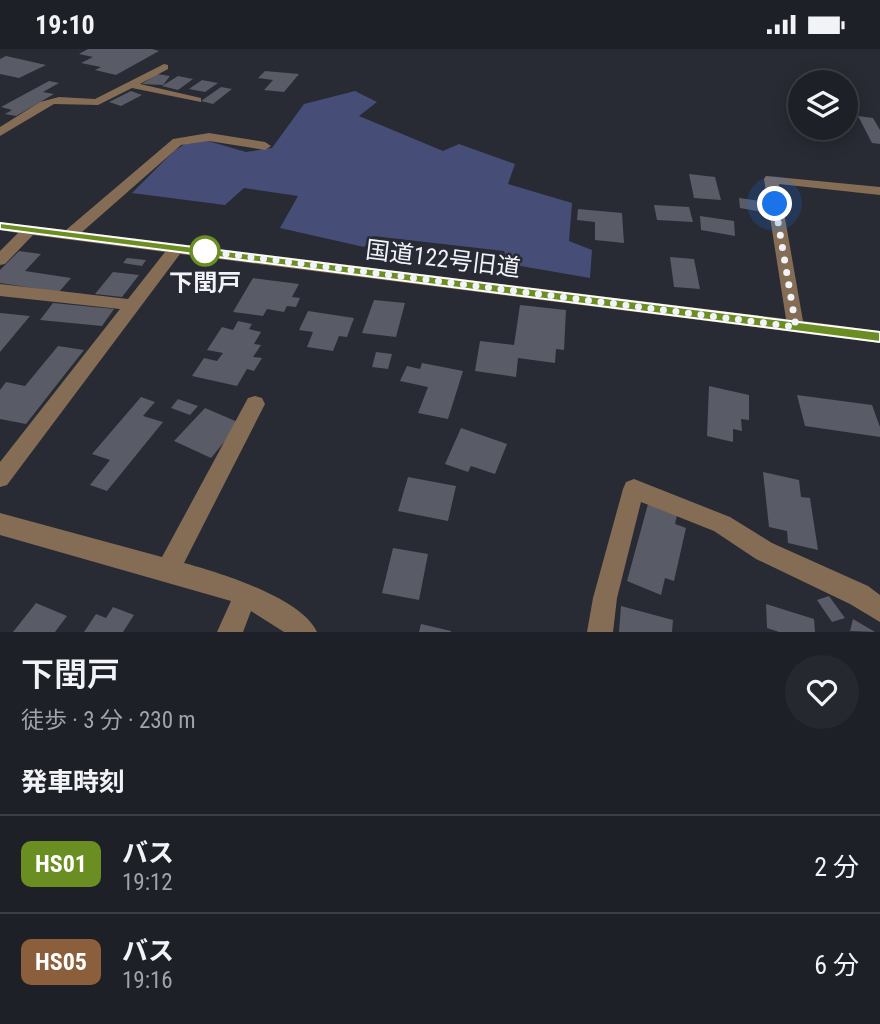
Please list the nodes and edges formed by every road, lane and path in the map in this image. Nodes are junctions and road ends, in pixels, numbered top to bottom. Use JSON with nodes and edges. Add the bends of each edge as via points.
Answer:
{"nodes":[{"id":1,"x":164,"y":67,"type":"dead end"},
{"id":2,"x":131,"y":85,"type":"junction"},
{"id":3,"x":197,"y":100,"type":"dead end"},
{"id":4,"x":0,"y":132,"type":"edge"},
{"id":5,"x":265,"y":146,"type":"dead end"},
{"id":6,"x":880,"y":191,"type":"edge"},
{"id":7,"x":0,"y":226,"type":"edge"},
{"id":8,"x":30,"y":229,"type":"junction"},
{"id":9,"x":70,"y":234,"type":"junction"},
{"id":10,"x":176,"y":248,"type":"junction"},
{"id":11,"x":0,"y":260,"type":"edge"},
{"id":12,"x":0,"y":291,"type":"edge"},
{"id":13,"x":132,"y":305,"type":"junction"},
{"id":14,"x":796,"y":327,"type":"junction"},
{"id":15,"x":880,"y":337,"type":"edge"},
{"id":16,"x":255,"y":404,"type":"dead end"},
{"id":17,"x":0,"y":478,"type":"edge"},
{"id":18,"x":0,"y":524,"type":"edge"},
{"id":19,"x":167,"y":571,"type":"junction"},
{"id":20,"x":246,"y":594,"type":"junction"},
{"id":21,"x":880,"y":610,"type":"edge"},
{"id":22,"x":230,"y":632,"type":"edge"},
{"id":23,"x":304,"y":632,"type":"edge"},
{"id":24,"x":600,"y":632,"type":"edge"}],
"edges":[{"from":1,"to":2,"type":"street"},
{"from":2,"to":3,"type":"street"},
{"from":2,"to":4,"type":"street","via":[[87,105],[61,99],[48,102]]},
{"from":5,"to":9,"type":"street","via":[[209,137],[177,142]]},
{"from":6,"to":14,"type":"street","via":[[771,179]]},
{"from":7,"to":8,"type":"street","name":"国道122号旧道"},
{"from":8,"to":9,"type":"street","name":"国道122号旧道"},
{"from":8,"to":11,"type":"street"},
{"from":9,"to":10,"type":"street","name":"国道122号旧道"},
{"from":10,"to":13,"type":"street"},
{"from":10,"to":14,"type":"street","name":"国道122号旧道"},
{"from":12,"to":13,"type":"street"},
{"from":13,"to":17,"type":"street"},
{"from":14,"to":15,"type":"street","name":"国道122号旧道"},
{"from":16,"to":19,"type":"street"},
{"from":18,"to":19,"type":"street"},
{"from":19,"to":20,"type":"street"},
{"from":20,"to":22,"type":"street"},
{"from":20,"to":23,"type":"street"},
{"from":21,"to":24,"type":"street","via":[[859,595],[764,551],[722,524],[634,489]]}]}
